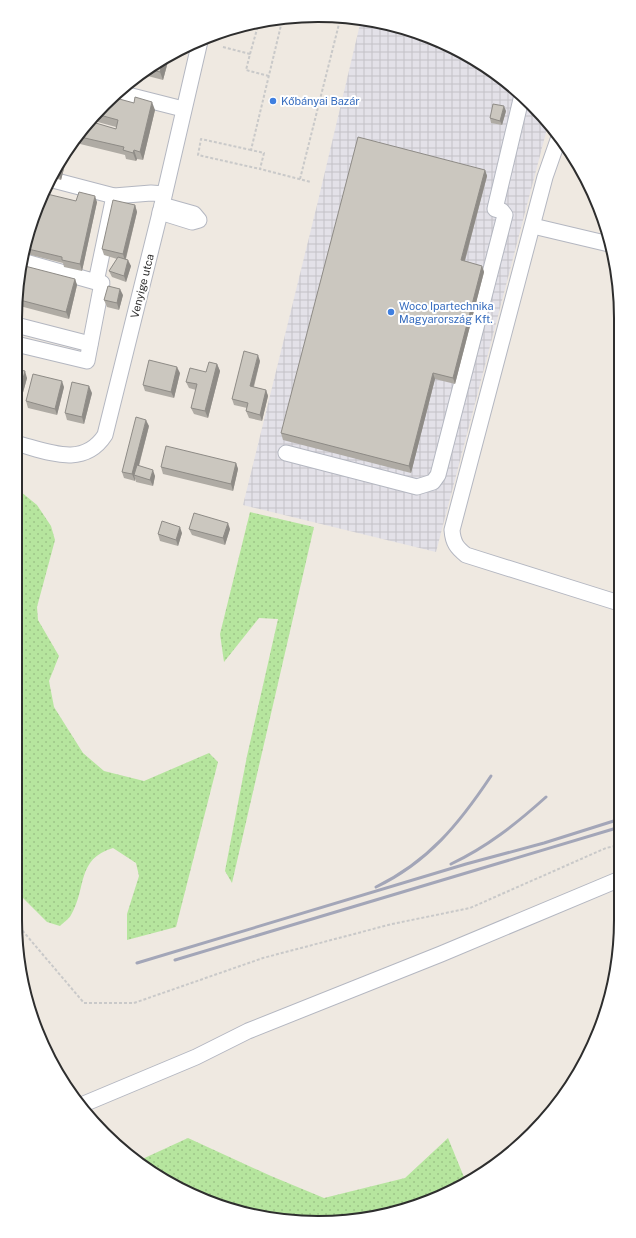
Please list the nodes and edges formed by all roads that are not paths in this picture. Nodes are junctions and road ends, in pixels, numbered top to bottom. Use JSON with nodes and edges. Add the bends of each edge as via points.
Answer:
{"nodes":[{"id":1,"x":198,"y":48,"type":"edge"},
{"id":2,"x":124,"y":94,"type":"edge"},
{"id":3,"x":520,"y":102,"type":"edge"},
{"id":4,"x":183,"y":109,"type":"junction"},
{"id":5,"x":557,"y":143,"type":"edge"},
{"id":6,"x":56,"y":181,"type":"edge"},
{"id":7,"x":114,"y":196,"type":"junction"},
{"id":8,"x":162,"y":204,"type":"junction"},
{"id":9,"x":533,"y":226,"type":"junction"},
{"id":10,"x":604,"y":243,"type":"edge"},
{"id":11,"x":28,"y":262,"type":"edge"},
{"id":12,"x":102,"y":283,"type":"dead end"},
{"id":13,"x":22,"y":327,"type":"edge"},
{"id":14,"x":90,"y":344,"type":"junction"},
{"id":15,"x":22,"y":345,"type":"edge"},
{"id":16,"x":22,"y":445,"type":"edge"},
{"id":17,"x":286,"y":453,"type":"dead end"},
{"id":18,"x":614,"y":601,"type":"edge"},
{"id":19,"x":614,"y":881,"type":"edge"},
{"id":20,"x":86,"y":1103,"type":"edge"}],
"edges":[{"from":1,"to":4,"type":"street","name":"Venyige utca"},
{"from":2,"to":4,"type":"street"},
{"from":3,"to":17,"type":"street","via":[[495,209],[505,215],[438,475],[433,482],[417,487]]},
{"from":4,"to":8,"type":"street","name":"Venyige utca"},
{"from":5,"to":9,"type":"street","via":[[545,177]]},
{"from":6,"to":7,"type":"street"},
{"from":7,"to":8,"type":"street","via":[[151,193]]},
{"from":7,"to":11,"type":"street","via":[[96,282]]},
{"from":8,"to":16,"type":"street","name":"Venyige utca","via":[[107,428],[100,444],[82,454],[58,454]]},
{"from":9,"to":10,"type":"street"},
{"from":9,"to":18,"type":"street","via":[[452,530],[453,541],[466,555]]},
{"from":12,"to":14,"type":"street"},
{"from":13,"to":14,"type":"street"},
{"from":14,"to":15,"type":"street","via":[[87,361]]},
{"from":19,"to":20,"type":"street","via":[[441,954],[248,1031],[196,1057]]}]}
